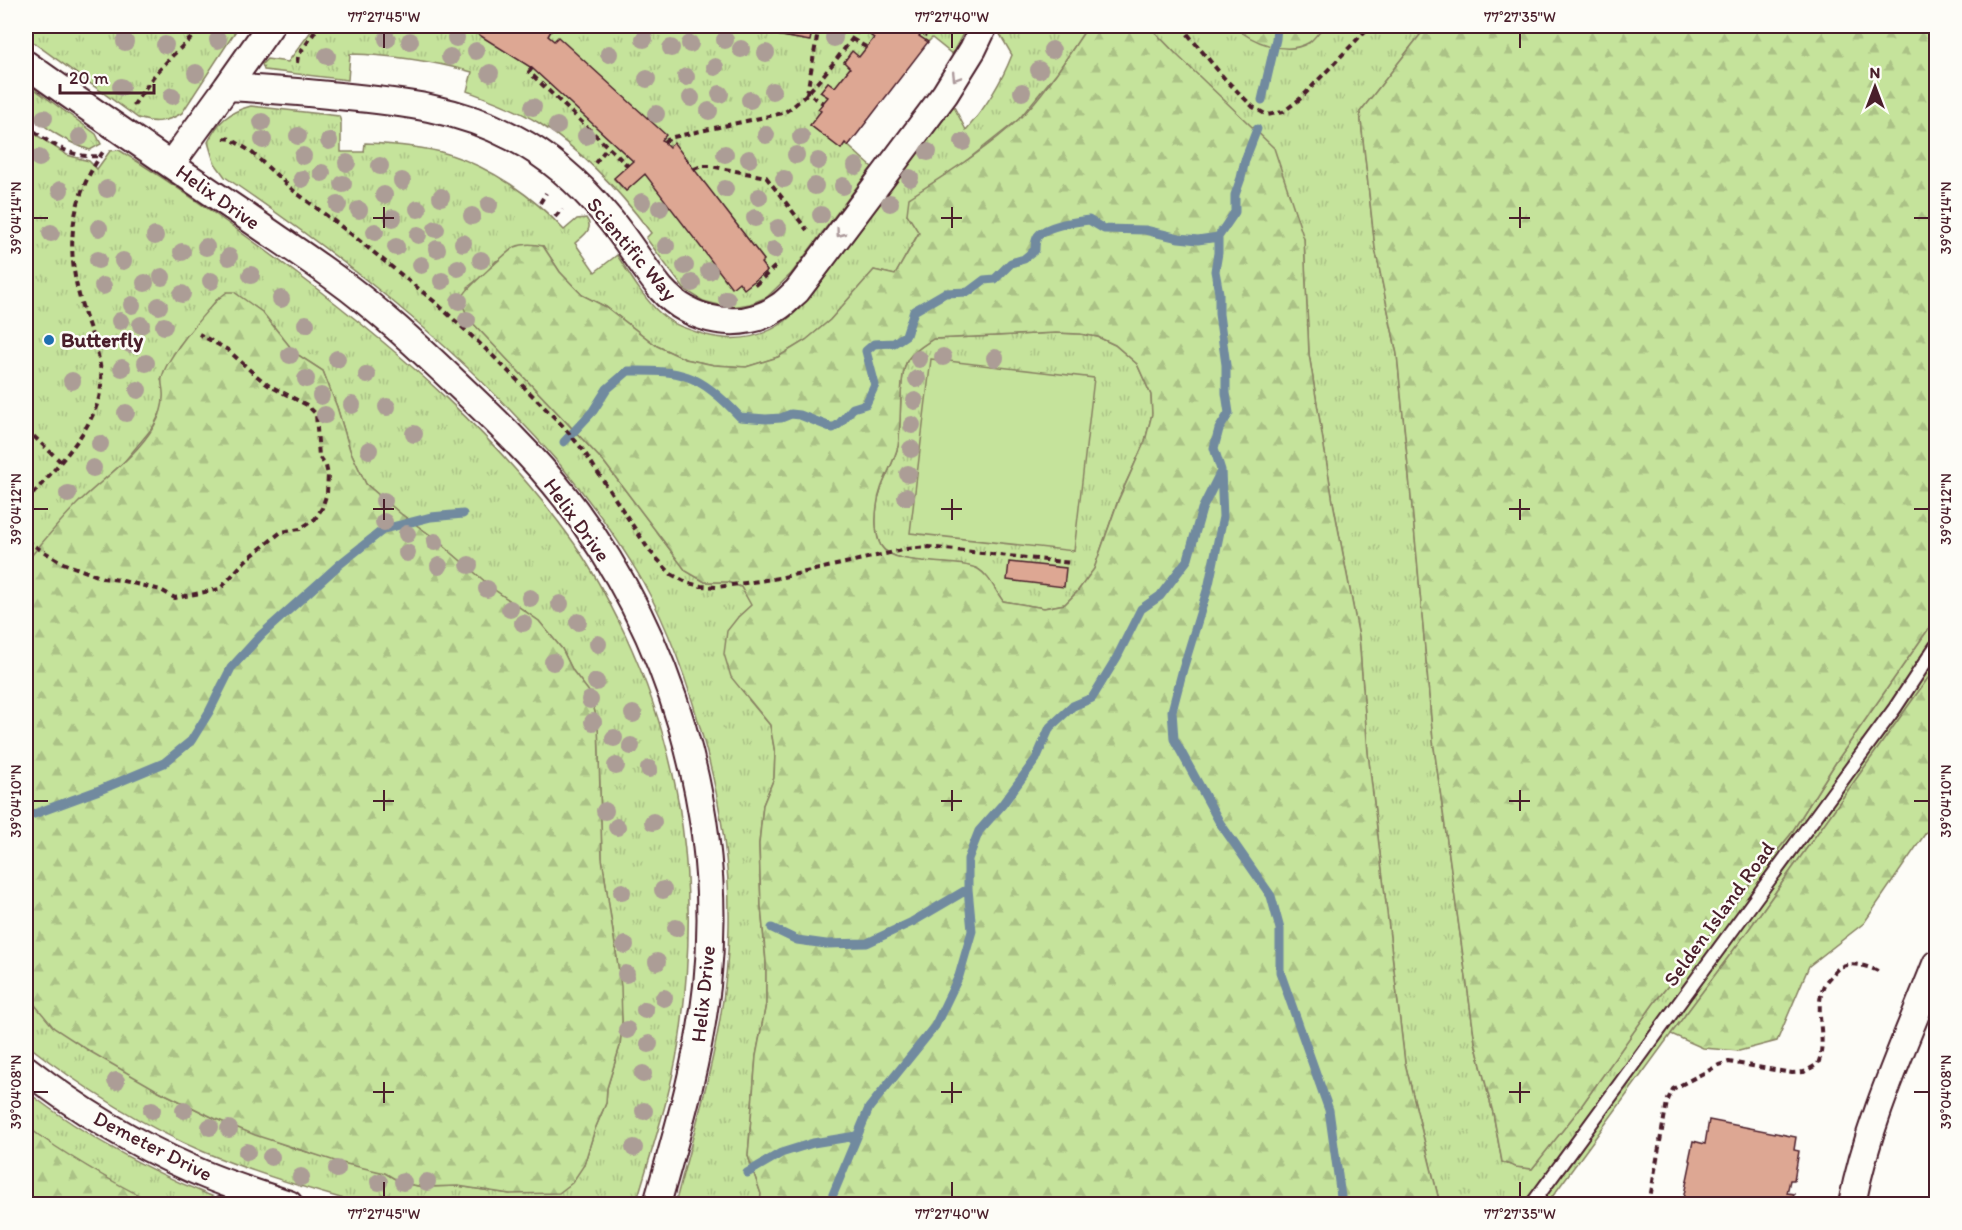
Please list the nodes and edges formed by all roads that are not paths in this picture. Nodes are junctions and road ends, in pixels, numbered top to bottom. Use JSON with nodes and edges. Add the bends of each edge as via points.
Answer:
{"nodes":[{"id":1,"x":270,"y":26,"type":"edge"},
{"id":2,"x":984,"y":26,"type":"edge"},
{"id":3,"x":26,"y":63,"type":"edge"},
{"id":4,"x":226,"y":87,"type":"junction"},
{"id":5,"x":171,"y":164,"type":"junction"},
{"id":6,"x":1936,"y":646,"type":"edge"},
{"id":7,"x":1936,"y":964,"type":"edge"},
{"id":8,"x":26,"y":1070,"type":"edge"},
{"id":9,"x":289,"y":1204,"type":"edge"},
{"id":10,"x":657,"y":1204,"type":"edge"},
{"id":11,"x":1532,"y":1204,"type":"edge"},
{"id":12,"x":1852,"y":1204,"type":"edge"}],
"edges":[{"from":1,"to":4,"type":"street"},
{"from":2,"to":4,"type":"street","name":"Scientific Way","one_way":true,"via":[[945,94],[797,291],[779,307],[741,321],[703,318],[683,308],[662,290],[607,216],[581,189],[514,137],[459,114],[407,103]]},
{"from":3,"to":5,"type":"street","name":"Helix Drive"},
{"from":4,"to":5,"type":"street"},
{"from":5,"to":10,"type":"street","name":"Helix Drive","via":[[337,279],[478,404],[564,495],[640,616],[660,663],[689,753],[703,825],[710,916],[707,983],[695,1064]]},
{"from":6,"to":11,"type":"lane","name":"Selden Island Road","via":[[1895,708]]},
{"from":7,"to":12,"type":"street","via":[[1871,1128]]},
{"from":8,"to":9,"type":"street","name":"Demeter Drive","via":[[157,1153]]}]}
